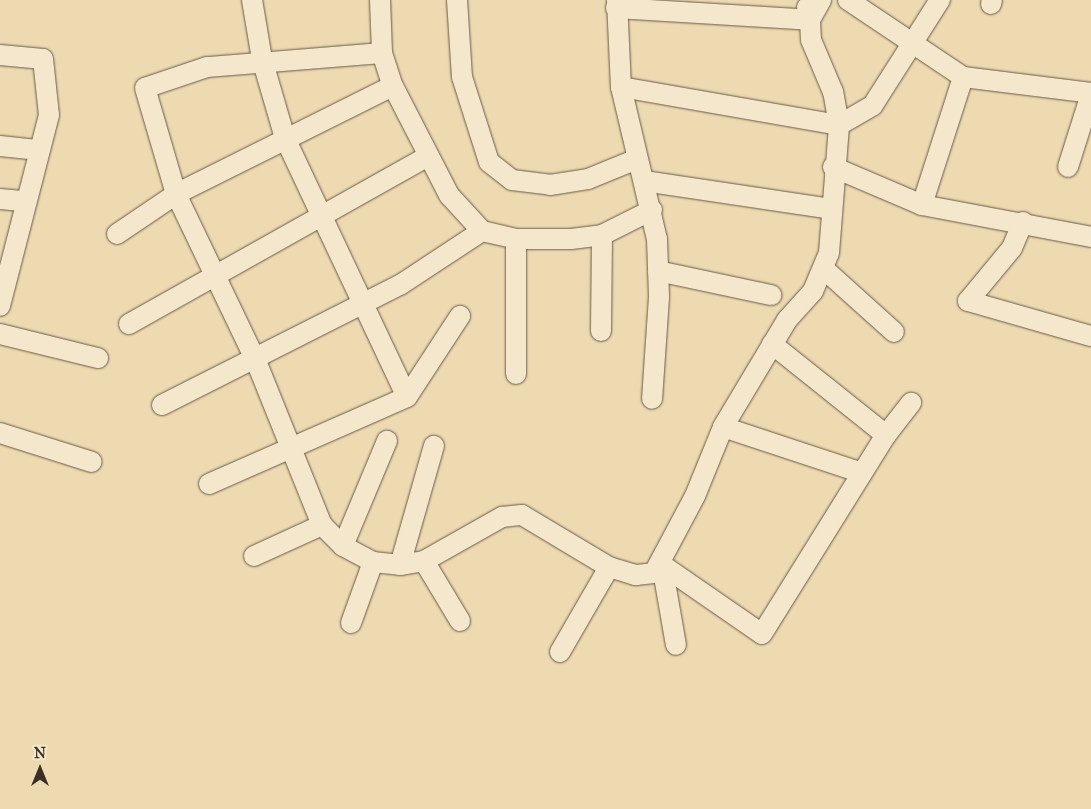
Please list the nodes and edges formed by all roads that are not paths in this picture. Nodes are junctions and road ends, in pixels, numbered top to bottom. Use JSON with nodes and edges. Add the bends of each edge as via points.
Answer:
{"nodes":[{"id":1,"x":252,"y":0,"type":"edge"},
{"id":2,"x":380,"y":0,"type":"edge"},
{"id":3,"x":457,"y":0,"type":"edge"},
{"id":4,"x":806,"y":0,"type":"edge"},
{"id":5,"x":821,"y":0,"type":"edge"},
{"id":6,"x":848,"y":0,"type":"edge"},
{"id":7,"x":940,"y":0,"type":"edge"},
{"id":8,"x":617,"y":4,"type":"edge"},
{"id":9,"x":810,"y":20,"type":"junction"},
{"id":10,"x":912,"y":44,"type":"junction"},
{"id":11,"x":382,"y":53,"type":"junction"},
{"id":12,"x":0,"y":55,"type":"edge"},
{"id":13,"x":262,"y":59,"type":"junction"},
{"id":14,"x":963,"y":77,"type":"junction"},
{"id":15,"x":393,"y":86,"type":"junction"},
{"id":16,"x":622,"y":87,"type":"junction"},
{"id":17,"x":1091,"y":94,"type":"edge"},
{"id":18,"x":838,"y":125,"type":"junction"},
{"id":19,"x":285,"y":138,"type":"junction"},
{"id":20,"x":0,"y":146,"type":"edge"},
{"id":21,"x":37,"y":150,"type":"junction"},
{"id":22,"x":427,"y":157,"type":"junction"},
{"id":23,"x":637,"y":159,"type":"junction"},
{"id":24,"x":833,"y":167,"type":"junction"},
{"id":25,"x":1068,"y":167,"type":"dead end"},
{"id":26,"x":644,"y":181,"type":"junction"},
{"id":27,"x":176,"y":194,"type":"junction"},
{"id":28,"x":0,"y":198,"type":"edge"},
{"id":29,"x":25,"y":201,"type":"junction"},
{"id":30,"x":922,"y":205,"type":"junction"},
{"id":31,"x":652,"y":210,"type":"junction"},
{"id":32,"x":831,"y":210,"type":"junction"},
{"id":33,"x":324,"y":215,"type":"junction"},
{"id":34,"x":1023,"y":222,"type":"junction"},
{"id":35,"x":482,"y":231,"type":"junction"},
{"id":36,"x":117,"y":234,"type":"dead end"},
{"id":37,"x":602,"y":234,"type":"junction"},
{"id":38,"x":1091,"y":237,"type":"edge"},
{"id":39,"x":516,"y":239,"type":"junction"},
{"id":40,"x":824,"y":269,"type":"junction"},
{"id":41,"x":658,"y":271,"type":"junction"},
{"id":42,"x":214,"y":276,"type":"junction"},
{"id":43,"x":771,"y":296,"type":"dead end"},
{"id":44,"x":364,"y":301,"type":"junction"},
{"id":45,"x":0,"y":306,"type":"edge"},
{"id":46,"x":460,"y":316,"type":"dead end"},
{"id":47,"x":129,"y":324,"type":"dead end"},
{"id":48,"x":600,"y":331,"type":"dead end"},
{"id":49,"x":894,"y":332,"type":"dead end"},
{"id":50,"x":0,"y":334,"type":"edge"},
{"id":51,"x":1091,"y":336,"type":"edge"},
{"id":52,"x":772,"y":344,"type":"junction"},
{"id":53,"x":98,"y":358,"type":"dead end"},
{"id":54,"x":256,"y":361,"type":"junction"},
{"id":55,"x":516,"y":374,"type":"dead end"},
{"id":56,"x":407,"y":397,"type":"junction"},
{"id":57,"x":652,"y":399,"type":"dead end"},
{"id":58,"x":911,"y":403,"type":"dead end"},
{"id":59,"x":162,"y":405,"type":"dead end"},
{"id":60,"x":723,"y":427,"type":"junction"},
{"id":61,"x":0,"y":433,"type":"edge"},
{"id":62,"x":886,"y":435,"type":"junction"},
{"id":63,"x":387,"y":441,"type":"dead end"},
{"id":64,"x":434,"y":446,"type":"dead end"},
{"id":65,"x":294,"y":448,"type":"junction"},
{"id":66,"x":92,"y":462,"type":"dead end"},
{"id":67,"x":862,"y":474,"type":"junction"},
{"id":68,"x":208,"y":484,"type":"dead end"},
{"id":69,"x":322,"y":525,"type":"junction"},
{"id":70,"x":342,"y":546,"type":"junction"},
{"id":71,"x":254,"y":556,"type":"dead end"},
{"id":72,"x":424,"y":561,"type":"junction"},
{"id":73,"x":374,"y":562,"type":"junction"},
{"id":74,"x":400,"y":564,"type":"junction"},
{"id":75,"x":662,"y":565,"type":"junction"},
{"id":76,"x":609,"y":567,"type":"junction"},
{"id":77,"x":460,"y":621,"type":"dead end"},
{"id":78,"x":351,"y":623,"type":"dead end"},
{"id":79,"x":676,"y":646,"type":"dead end"},
{"id":80,"x":560,"y":652,"type":"dead end"}],
"edges":[{"from":1,"to":13,"type":"street"},
{"from":2,"to":11,"type":"street"},
{"from":3,"to":23,"type":"street","via":[[462,77],[489,162],[512,180],[550,185],[588,179]]},
{"from":4,"to":9,"type":"street"},
{"from":5,"to":9,"type":"street"},
{"from":6,"to":10,"type":"street"},
{"from":7,"to":10,"type":"street"},
{"from":8,"to":9,"type":"street"},
{"from":8,"to":16,"type":"street"},
{"from":9,"to":18,"type":"street","via":[[811,40],[833,92]]},
{"from":10,"to":14,"type":"street"},
{"from":10,"to":18,"type":"street","via":[[873,105]]},
{"from":11,"to":13,"type":"street"},
{"from":11,"to":15,"type":"street"},
{"from":12,"to":21,"type":"street","via":[[43,59],[49,115]]},
{"from":13,"to":19,"type":"street"},
{"from":13,"to":27,"type":"street","via":[[207,67],[145,88]]},
{"from":14,"to":17,"type":"street"},
{"from":14,"to":30,"type":"street"},
{"from":15,"to":19,"type":"street"},
{"from":15,"to":22,"type":"street"},
{"from":16,"to":18,"type":"street"},
{"from":16,"to":23,"type":"street"},
{"from":17,"to":25,"type":"street"},
{"from":18,"to":24,"type":"street"},
{"from":19,"to":27,"type":"street"},
{"from":19,"to":33,"type":"street"},
{"from":20,"to":21,"type":"street"},
{"from":21,"to":29,"type":"street"},
{"from":22,"to":33,"type":"street"},
{"from":22,"to":35,"type":"street","via":[[449,194]]},
{"from":23,"to":26,"type":"street"},
{"from":24,"to":30,"type":"street"},
{"from":24,"to":32,"type":"street"},
{"from":26,"to":31,"type":"street"},
{"from":26,"to":32,"type":"street"},
{"from":27,"to":36,"type":"street"},
{"from":27,"to":42,"type":"street"},
{"from":28,"to":29,"type":"street"},
{"from":29,"to":45,"type":"street"},
{"from":30,"to":34,"type":"street"},
{"from":31,"to":37,"type":"street"},
{"from":31,"to":41,"type":"street"},
{"from":32,"to":40,"type":"street"},
{"from":33,"to":42,"type":"street"},
{"from":33,"to":44,"type":"street"},
{"from":34,"to":38,"type":"street"},
{"from":34,"to":51,"type":"street","via":[[1012,248],[968,301]]},
{"from":35,"to":39,"type":"street"},
{"from":35,"to":44,"type":"street","via":[[417,275]]},
{"from":37,"to":39,"type":"street"},
{"from":37,"to":48,"type":"street"},
{"from":39,"to":55,"type":"street"},
{"from":40,"to":49,"type":"street"},
{"from":40,"to":52,"type":"street"},
{"from":41,"to":43,"type":"street"},
{"from":41,"to":57,"type":"street"},
{"from":42,"to":47,"type":"street"},
{"from":42,"to":54,"type":"street"},
{"from":44,"to":54,"type":"street"},
{"from":44,"to":56,"type":"street"},
{"from":46,"to":56,"type":"street"},
{"from":50,"to":53,"type":"street"},
{"from":52,"to":60,"type":"street"},
{"from":52,"to":62,"type":"street"},
{"from":54,"to":59,"type":"street"},
{"from":54,"to":65,"type":"street"},
{"from":56,"to":65,"type":"street"},
{"from":58,"to":62,"type":"street"},
{"from":60,"to":67,"type":"street"},
{"from":60,"to":75,"type":"street"},
{"from":61,"to":66,"type":"street"},
{"from":62,"to":67,"type":"street"},
{"from":63,"to":70,"type":"street"},
{"from":64,"to":74,"type":"street"},
{"from":65,"to":68,"type":"street"},
{"from":65,"to":69,"type":"street"},
{"from":67,"to":75,"type":"street","via":[[762,634]]},
{"from":69,"to":70,"type":"street"},
{"from":69,"to":71,"type":"street"},
{"from":70,"to":73,"type":"street"},
{"from":72,"to":74,"type":"street"},
{"from":72,"to":76,"type":"street","via":[[502,517],[522,515]]},
{"from":72,"to":77,"type":"street"},
{"from":73,"to":74,"type":"street"},
{"from":73,"to":78,"type":"street"},
{"from":75,"to":76,"type":"street","via":[[654,573],[636,575]]},
{"from":75,"to":79,"type":"street"},
{"from":76,"to":80,"type":"street"}]}
